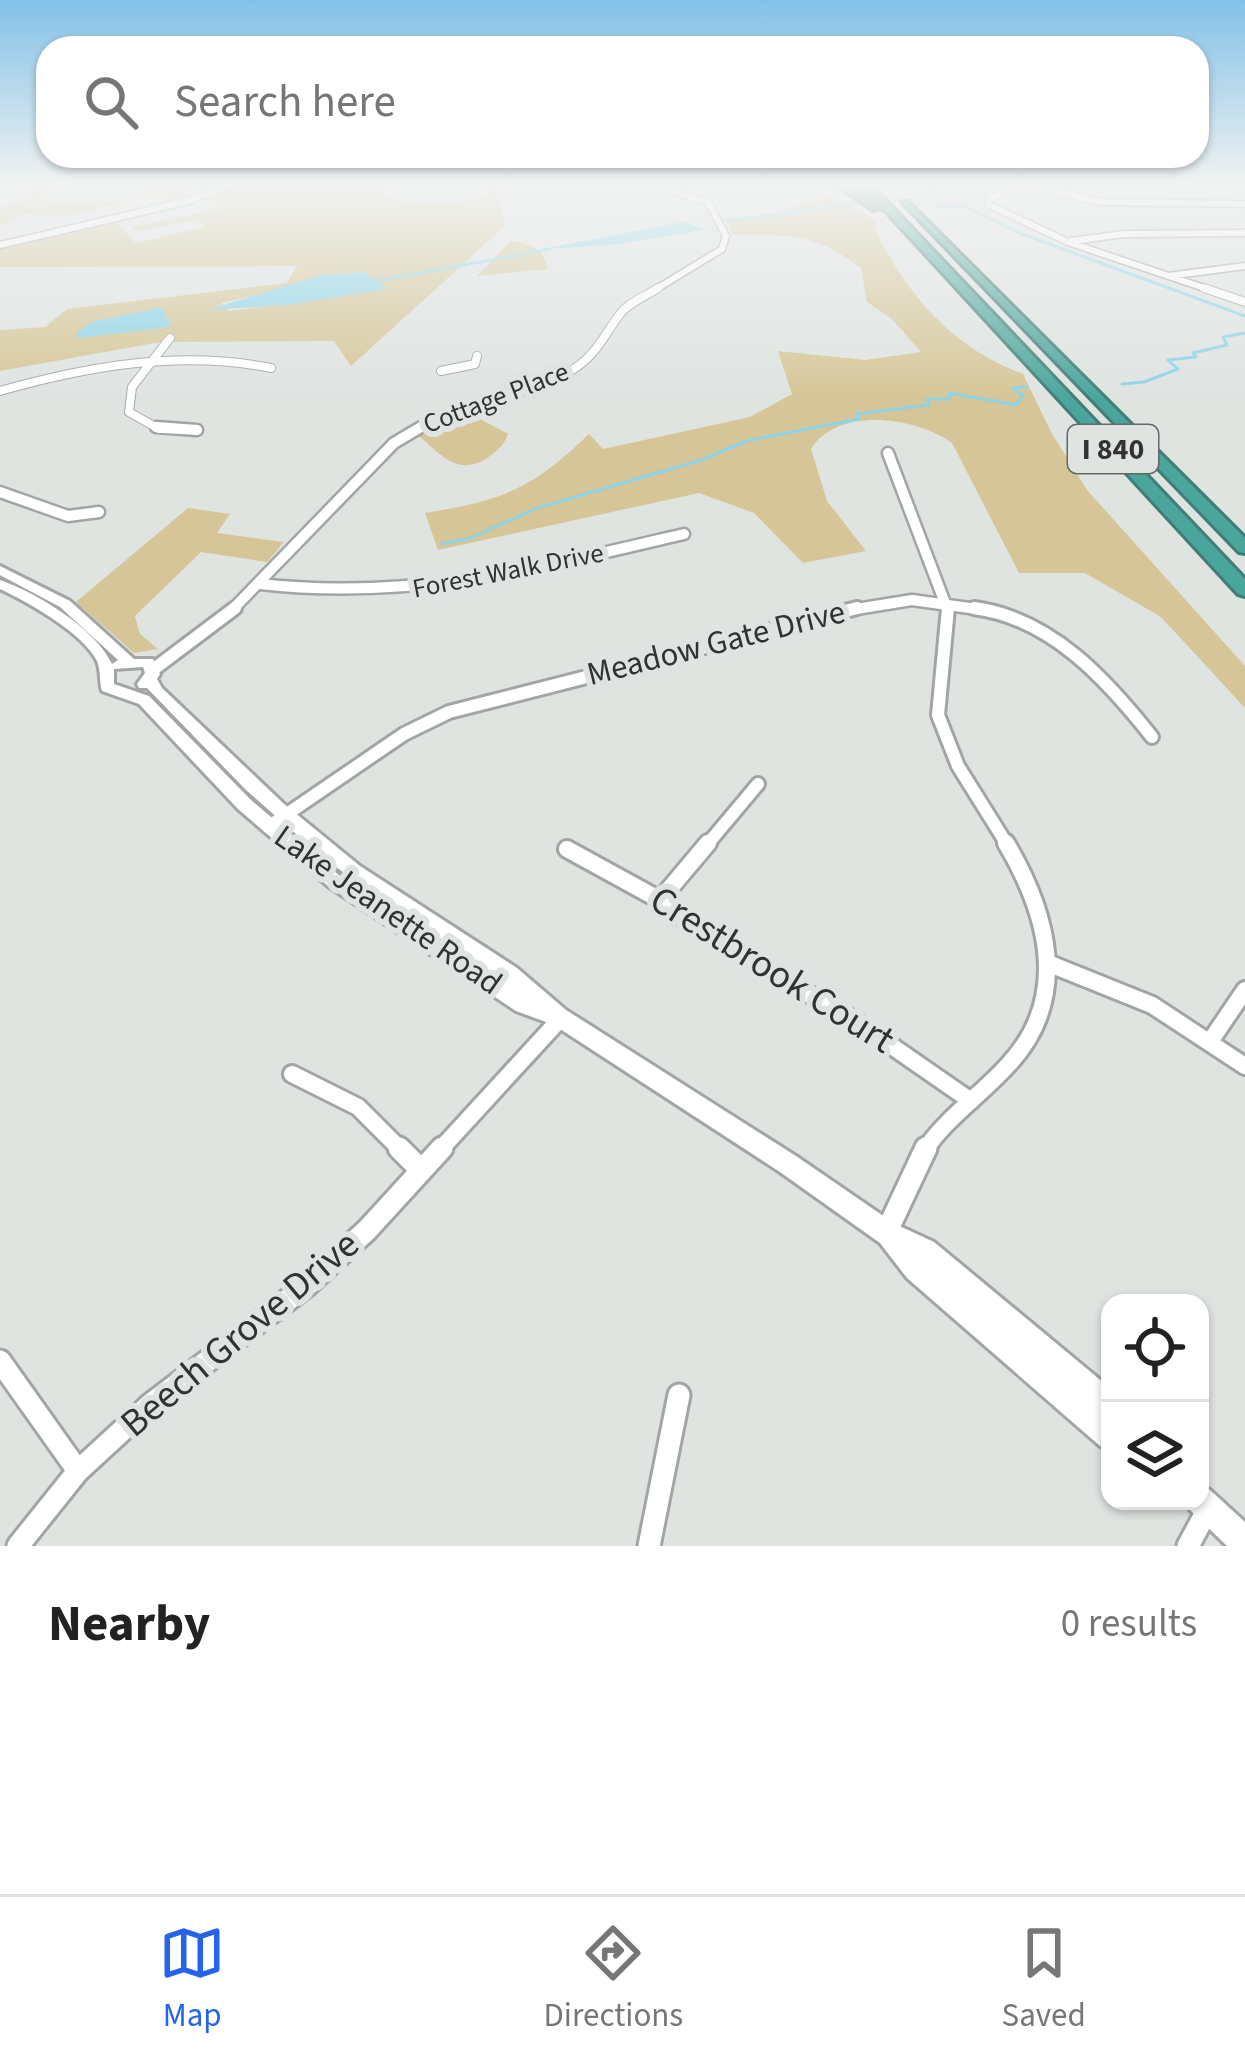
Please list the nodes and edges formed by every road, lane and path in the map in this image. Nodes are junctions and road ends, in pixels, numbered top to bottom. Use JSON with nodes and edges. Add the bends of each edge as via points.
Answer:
{"nodes":[{"id":1,"x":714,"y":254,"type":"edge"},
{"id":2,"x":930,"y":254,"type":"edge"},
{"id":3,"x":956,"y":254,"type":"edge"},
{"id":4,"x":1104,"y":254,"type":"edge"},
{"id":5,"x":1245,"y":266,"type":"edge"},
{"id":6,"x":1168,"y":276,"type":"junction"},
{"id":7,"x":1245,"y":302,"type":"edge"},
{"id":8,"x":170,"y":338,"type":"dead end"},
{"id":9,"x":477,"y":356,"type":"dead end"},
{"id":10,"x":150,"y":363,"type":"junction"},
{"id":11,"x":271,"y":368,"type":"dead end"},
{"id":12,"x":441,"y":371,"type":"dead end"},
{"id":13,"x":0,"y":391,"type":"edge"},
{"id":14,"x":196,"y":430,"type":"dead end"},
{"id":15,"x":888,"y":453,"type":"dead end"},
{"id":16,"x":0,"y":492,"type":"edge"},
{"id":17,"x":99,"y":512,"type":"dead end"},
{"id":18,"x":684,"y":534,"type":"dead end"},
{"id":19,"x":1245,"y":548,"type":"edge"},
{"id":20,"x":0,"y":570,"type":"edge"},
{"id":21,"x":0,"y":584,"type":"edge"},
{"id":22,"x":260,"y":584,"type":"junction"},
{"id":23,"x":1245,"y":590,"type":"edge"},
{"id":24,"x":948,"y":604,"type":"junction"},
{"id":25,"x":143,"y":667,"type":"junction"},
{"id":26,"x":109,"y":672,"type":"junction"},
{"id":27,"x":119,"y":691,"type":"junction"},
{"id":28,"x":1152,"y":737,"type":"dead end"},
{"id":29,"x":758,"y":784,"type":"dead end"},
{"id":30,"x":277,"y":821,"type":"junction"},
{"id":31,"x":567,"y":849,"type":"dead end"},
{"id":32,"x":660,"y":900,"type":"junction"},
{"id":33,"x":1050,"y":964,"type":"junction"},
{"id":34,"x":1245,"y":990,"type":"edge"},
{"id":35,"x":561,"y":1018,"type":"junction"},
{"id":36,"x":1211,"y":1040,"type":"junction"},
{"id":37,"x":1245,"y":1066,"type":"edge"},
{"id":38,"x":292,"y":1074,"type":"dead end"},
{"id":39,"x":970,"y":1101,"type":"junction"},
{"id":40,"x":422,"y":1170,"type":"junction"},
{"id":41,"x":886,"y":1233,"type":"junction"},
{"id":42,"x":0,"y":1361,"type":"edge"},
{"id":43,"x":679,"y":1395,"type":"dead end"},
{"id":44,"x":1105,"y":1402,"type":"edge"},
{"id":45,"x":1101,"y":1428,"type":"edge"},
{"id":46,"x":78,"y":1472,"type":"junction"},
{"id":47,"x":1199,"y":1510,"type":"edge"},
{"id":48,"x":1209,"y":1510,"type":"edge"},
{"id":49,"x":1245,"y":1542,"type":"edge"},
{"id":50,"x":19,"y":1546,"type":"edge"},
{"id":51,"x":649,"y":1546,"type":"edge"},
{"id":52,"x":1188,"y":1546,"type":"edge"}],
"edges":[{"from":1,"to":22,"type":"street","name":"Cottage Place","via":[[622,310],[576,368],[444,414],[394,442]]},
{"from":2,"to":23,"type":"highway","number":"I 840"},
{"from":3,"to":19,"type":"highway","number":"I 840"},
{"from":4,"to":6,"type":"street"},
{"from":5,"to":6,"type":"street"},
{"from":6,"to":7,"type":"street"},
{"from":8,"to":10,"type":"street"},
{"from":9,"to":12,"type":"street","via":[[465,369]]},
{"from":10,"to":11,"type":"street"},
{"from":10,"to":13,"type":"street"},
{"from":10,"to":14,"type":"street","via":[[132,387],[129,412],[159,429]]},
{"from":15,"to":24,"type":"street"},
{"from":16,"to":17,"type":"street","via":[[68,516]]},
{"from":18,"to":22,"type":"street","name":"Forest Walk Drive","via":[[424,591]]},
{"from":20,"to":25,"type":"street","name":"Lake Jeanette Road","via":[[65,604]]},
{"from":21,"to":26,"type":"street","via":[[56,615]]},
{"from":22,"to":25,"type":"street","name":"Cottage Place","via":[[189,644]]},
{"from":24,"to":28,"type":"street","name":"Meadow Gate Drive","via":[[988,610],[1071,650],[1109,682]]},
{"from":24,"to":30,"type":"street","name":"Meadow Gate Drive","via":[[870,605],[461,708],[404,734]]},
{"from":24,"to":33,"type":"street","via":[[936,692],[941,728],[1030,881]]},
{"from":25,"to":26,"type":"street"},
{"from":25,"to":27,"type":"street"},
{"from":25,"to":30,"type":"street","name":"Lake Jeanette Road"},
{"from":26,"to":27,"type":"street","via":[[107,687]]},
{"from":27,"to":30,"type":"street","name":"Lake Jeanette Road","via":[[144,700]]},
{"from":29,"to":32,"type":"street"},
{"from":30,"to":35,"type":"street","name":"Lake Jeanette Road","via":[[372,907],[523,1004]]},
{"from":31,"to":32,"type":"street","name":"Crestbrook Court"},
{"from":32,"to":39,"type":"street","name":"Crestbrook Court"},
{"from":33,"to":36,"type":"street","via":[[1129,991]]},
{"from":33,"to":39,"type":"street","via":[[1031,1035]]},
{"from":34,"to":36,"type":"street"},
{"from":35,"to":40,"type":"street","name":"Beech Grove Drive"},
{"from":35,"to":41,"type":"street","name":"Lake Jeanette Road"},
{"from":36,"to":37,"type":"street"},
{"from":38,"to":40,"type":"street","via":[[358,1107]]},
{"from":39,"to":41,"type":"street","via":[[931,1141]]},
{"from":40,"to":46,"type":"street","name":"Beech Grove Drive","via":[[306,1286],[151,1404]]},
{"from":41,"to":44,"type":"street","name":"Lake Jeanette Road","via":[[972,1286]]},
{"from":41,"to":45,"type":"street","name":"Lake Jeanette Road","via":[[916,1269]]},
{"from":42,"to":46,"type":"street"},
{"from":43,"to":51,"type":"street"},
{"from":46,"to":50,"type":"street","name":"Beech Grove Drive"},
{"from":47,"to":52,"type":"street"},
{"from":48,"to":49,"type":"street"}]}
